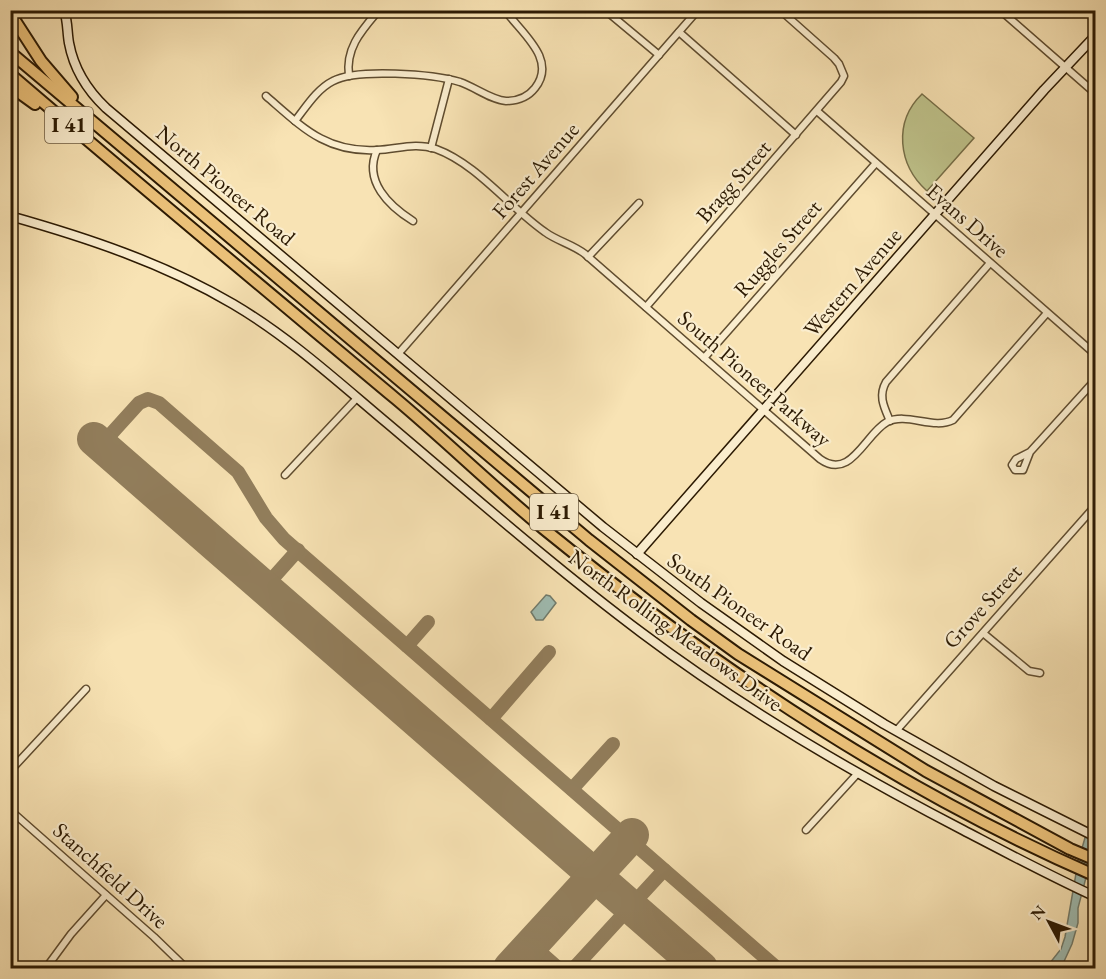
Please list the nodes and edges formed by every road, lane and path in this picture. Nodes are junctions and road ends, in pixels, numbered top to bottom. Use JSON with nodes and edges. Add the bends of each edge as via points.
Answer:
{"nodes":[{"id":1,"x":64,"y":10,"type":"edge"},
{"id":2,"x":72,"y":10,"type":"edge"},
{"id":3,"x":379,"y":10,"type":"edge"},
{"id":4,"x":505,"y":10,"type":"edge"},
{"id":5,"x":605,"y":10,"type":"edge"},
{"id":6,"x":698,"y":10,"type":"edge"},
{"id":7,"x":780,"y":10,"type":"edge"},
{"id":8,"x":1000,"y":10,"type":"edge"},
{"id":9,"x":1012,"y":10,"type":"edge"},
{"id":10,"x":10,"y":13,"type":"edge"},
{"id":11,"x":1007,"y":16,"type":"junction"},
{"id":12,"x":68,"y":21,"type":"junction"},
{"id":13,"x":679,"y":32,"type":"junction"},
{"id":14,"x":1095,"y":34,"type":"edge"},
{"id":15,"x":10,"y":52,"type":"edge"},
{"id":16,"x":658,"y":56,"type":"junction"},
{"id":17,"x":1065,"y":68,"type":"junction"},
{"id":18,"x":10,"y":74,"type":"edge"},
{"id":19,"x":349,"y":76,"type":"junction"},
{"id":20,"x":449,"y":80,"type":"junction"},
{"id":21,"x":10,"y":86,"type":"edge"},
{"id":22,"x":1095,"y":94,"type":"edge"},
{"id":23,"x":266,"y":96,"type":"dead end"},
{"id":24,"x":83,"y":111,"type":"junction"},
{"id":25,"x":817,"y":111,"type":"junction"},
{"id":26,"x":295,"y":120,"type":"junction"},
{"id":27,"x":796,"y":135,"type":"junction"},
{"id":28,"x":431,"y":148,"type":"junction"},
{"id":29,"x":377,"y":150,"type":"junction"},
{"id":30,"x":876,"y":162,"type":"junction"},
{"id":31,"x":128,"y":176,"type":"junction"},
{"id":32,"x":639,"y":203,"type":"dead end"},
{"id":33,"x":521,"y":213,"type":"junction"},
{"id":34,"x":935,"y":214,"type":"junction"},
{"id":35,"x":10,"y":216,"type":"edge"},
{"id":36,"x":413,"y":221,"type":"dead end"},
{"id":37,"x":588,"y":257,"type":"junction"},
{"id":38,"x":990,"y":263,"type":"junction"},
{"id":39,"x":646,"y":307,"type":"junction"},
{"id":40,"x":1047,"y":313,"type":"junction"},
{"id":41,"x":399,"y":353,"type":"junction"},
{"id":42,"x":1095,"y":355,"type":"edge"},
{"id":43,"x":704,"y":358,"type":"junction"},
{"id":44,"x":1095,"y":379,"type":"edge"},
{"id":45,"x":357,"y":398,"type":"junction"},
{"id":46,"x":763,"y":410,"type":"junction"},
{"id":47,"x":890,"y":421,"type":"junction"},
{"id":48,"x":1029,"y":452,"type":"dead end"},
{"id":49,"x":285,"y":475,"type":"dead end"},
{"id":50,"x":1095,"y":504,"type":"edge"},
{"id":51,"x":637,"y":554,"type":"junction"},
{"id":52,"x":983,"y":633,"type":"junction"},
{"id":53,"x":1040,"y":673,"type":"dead end"},
{"id":54,"x":86,"y":689,"type":"dead end"},
{"id":55,"x":896,"y":731,"type":"junction"},
{"id":56,"x":10,"y":771,"type":"edge"},
{"id":57,"x":858,"y":774,"type":"junction"},
{"id":58,"x":10,"y":810,"type":"edge"},
{"id":59,"x":806,"y":830,"type":"dead end"},
{"id":60,"x":1095,"y":837,"type":"edge"},
{"id":61,"x":1095,"y":860,"type":"edge"},
{"id":62,"x":1095,"y":876,"type":"edge"},
{"id":63,"x":106,"y":895,"type":"junction"},
{"id":64,"x":1094,"y":897,"type":"edge"},
{"id":65,"x":46,"y":969,"type":"edge"},
{"id":66,"x":186,"y":969,"type":"edge"}],
"edges":[{"from":1,"to":12,"type":"main road","name":"North Pioneer Road"},
{"from":2,"to":12,"type":"main road","name":"North Pioneer Road"},
{"from":3,"to":19,"type":"street","via":[[354,41]]},
{"from":4,"to":20,"type":"street","via":[[536,47],[542,72],[536,87],[524,97],[505,101]]},
{"from":5,"to":16,"type":"street"},
{"from":6,"to":13,"type":"street","name":"Forest Avenue"},
{"from":7,"to":25,"type":"street","name":"Bragg Street","via":[[834,58],[843,76]]},
{"from":8,"to":11,"type":"street"},
{"from":9,"to":11,"type":"street"},
{"from":10,"to":24,"type":"highway","via":[[41,61]]},
{"from":11,"to":17,"type":"street"},
{"from":12,"to":41,"type":"main road","name":"North Pioneer Road","via":[[76,69],[100,102]]},
{"from":13,"to":16,"type":"street","name":"Forest Avenue"},
{"from":13,"to":27,"type":"street"},
{"from":14,"to":17,"type":"main road","name":"Western Avenue"},
{"from":15,"to":24,"type":"highway","number":"I 41"},
{"from":16,"to":33,"type":"street","name":"Forest Avenue"},
{"from":17,"to":22,"type":"street"},
{"from":17,"to":34,"type":"main road","name":"Western Avenue"},
{"from":18,"to":31,"type":"highway","number":"I 41"},
{"from":19,"to":20,"type":"street","via":[[411,74]]},
{"from":19,"to":26,"type":"street","via":[[324,87]]},
{"from":20,"to":28,"type":"street"},
{"from":21,"to":31,"type":"highway"},
{"from":23,"to":26,"type":"street"},
{"from":24,"to":61,"type":"highway","number":"I 41","via":[[580,533],[691,620],[738,654],[926,771]]},
{"from":25,"to":27,"type":"street","name":"Bragg Street"},
{"from":25,"to":30,"type":"street","name":"Evans Drive"},
{"from":26,"to":29,"type":"street","via":[[332,145]]},
{"from":27,"to":39,"type":"street","name":"Bragg Street"},
{"from":28,"to":29,"type":"street","via":[[412,145]]},
{"from":28,"to":33,"type":"street","name":"South Pioneer Parkway","via":[[461,163]]},
{"from":29,"to":36,"type":"street","via":[[374,171],[380,191],[391,206]]},
{"from":30,"to":34,"type":"street","name":"Evans Drive"},
{"from":30,"to":43,"type":"street","name":"Ruggles Street"},
{"from":31,"to":62,"type":"highway","number":"I 41","via":[[418,418],[543,528],[698,646],[805,719],[916,785]]},
{"from":32,"to":37,"type":"street"},
{"from":33,"to":37,"type":"street","name":"South Pioneer Parkway","via":[[549,235]]},
{"from":33,"to":41,"type":"street","name":"Forest Avenue"},
{"from":34,"to":38,"type":"street","name":"Evans Drive"},
{"from":34,"to":46,"type":"main road","name":"Western Avenue"},
{"from":35,"to":45,"type":"main road","name":"North Rolling Meadows Drive","via":[[119,249],[197,284],[278,334]]},
{"from":37,"to":39,"type":"street","name":"South Pioneer Parkway"},
{"from":38,"to":40,"type":"street","name":"Evans Drive"},
{"from":38,"to":47,"type":"street","via":[[886,382],[881,396]]},
{"from":39,"to":43,"type":"street","name":"South Pioneer Parkway"},
{"from":40,"to":42,"type":"street","name":"Evans Drive"},
{"from":40,"to":47,"type":"street","via":[[951,421]]},
{"from":41,"to":51,"type":"main road","name":"South Pioneer Road"},
{"from":43,"to":46,"type":"street","name":"South Pioneer Parkway"},
{"from":44,"to":48,"type":"street"},
{"from":45,"to":49,"type":"street"},
{"from":45,"to":57,"type":"main road","name":"North Rolling Meadows Drive","via":[[640,632],[729,695]]},
{"from":46,"to":47,"type":"street","name":"South Pioneer Parkway","via":[[820,459],[833,465],[850,459]]},
{"from":46,"to":51,"type":"main road","name":"Western Avenue"},
{"from":50,"to":52,"type":"street","name":"Grove Street"},
{"from":51,"to":55,"type":"main road","name":"South Pioneer Road","via":[[769,651]]},
{"from":52,"to":53,"type":"street","via":[[1029,671]]},
{"from":52,"to":55,"type":"street","name":"Grove Street"},
{"from":54,"to":56,"type":"street"},
{"from":55,"to":60,"type":"main road","name":"South Pioneer Road"},
{"from":57,"to":59,"type":"street"},
{"from":57,"to":64,"type":"main road","name":"North Rolling Meadows Drive"},
{"from":58,"to":63,"type":"street","name":"Stanchfield Drive"},
{"from":63,"to":65,"type":"street"},
{"from":63,"to":66,"type":"street","name":"Stanchfield Drive"}]}
